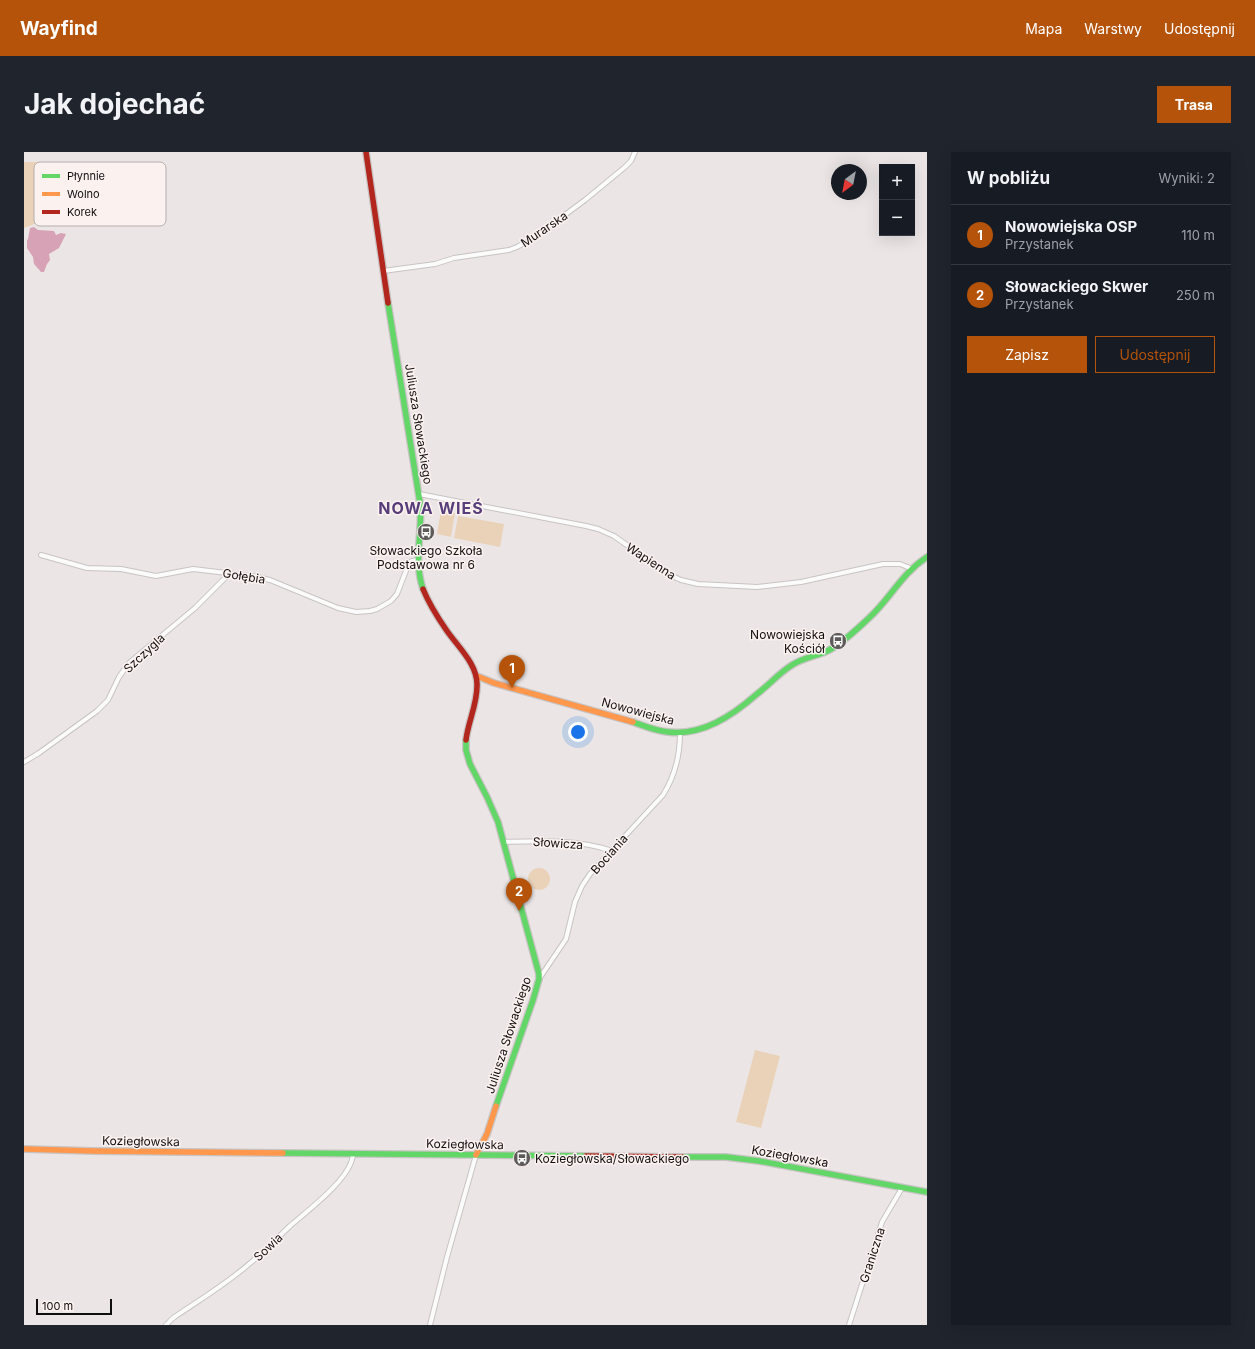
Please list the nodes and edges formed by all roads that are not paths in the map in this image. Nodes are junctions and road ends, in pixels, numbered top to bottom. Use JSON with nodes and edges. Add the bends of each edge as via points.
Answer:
{"nodes":[{"id":1,"x":366,"y":152,"type":"edge"},
{"id":2,"x":635,"y":152,"type":"edge"},
{"id":3,"x":383,"y":271,"type":"junction"},
{"id":4,"x":420,"y":494,"type":"junction"},
{"id":5,"x":41,"y":556,"type":"dead end"},
{"id":6,"x":927,"y":557,"type":"edge"},
{"id":7,"x":418,"y":560,"type":"junction"},
{"id":8,"x":910,"y":568,"type":"junction"},
{"id":9,"x":230,"y":573,"type":"junction"},
{"id":10,"x":477,"y":676,"type":"junction"},
{"id":11,"x":680,"y":733,"type":"junction"},
{"id":12,"x":24,"y":762,"type":"edge"},
{"id":13,"x":503,"y":842,"type":"junction"},
{"id":14,"x":612,"y":851,"type":"junction"},
{"id":15,"x":539,"y":979,"type":"junction"},
{"id":16,"x":24,"y":1149,"type":"edge"},
{"id":17,"x":353,"y":1154,"type":"junction"},
{"id":18,"x":476,"y":1155,"type":"junction"},
{"id":19,"x":902,"y":1188,"type":"junction"},
{"id":20,"x":927,"y":1192,"type":"edge"},
{"id":21,"x":166,"y":1325,"type":"edge"},
{"id":22,"x":430,"y":1325,"type":"edge"},
{"id":23,"x":849,"y":1325,"type":"edge"}],
"edges":[{"from":1,"to":3,"type":"street","name":"Juliusza Słowackiego"},
{"from":2,"to":3,"type":"street","name":"Murarska","via":[[625,167],[525,244],[509,250]]},
{"from":3,"to":4,"type":"street","name":"Juliusza Słowackiego"},
{"from":4,"to":7,"type":"street","name":"Juliusza Słowackiego"},
{"from":4,"to":8,"type":"street","name":"Wapienna","via":[[598,529],[614,536],[668,574],[698,584],[764,587],[801,582],[883,564],[900,564]]},
{"from":5,"to":9,"type":"street","name":"Gołębia","via":[[87,568],[121,569],[156,576],[193,569]]},
{"from":6,"to":8,"type":"street","name":"Nowowiejska"},
{"from":7,"to":9,"type":"street","name":"Gołębia","via":[[409,564],[397,594],[391,601],[377,609],[363,612],[338,608],[270,580]]},
{"from":7,"to":10,"type":"street","name":"Juliusza Słowackiego","via":[[421,582],[430,606]]},
{"from":8,"to":11,"type":"street","name":"Nowowiejska","via":[[870,618],[832,648],[792,664],[733,715],[698,730]]},
{"from":9,"to":12,"type":"street","name":"Szczygla","via":[[195,608],[129,663],[108,700],[97,711]]},
{"from":10,"to":11,"type":"street","name":"Nowowiejska","via":[[666,732]]},
{"from":10,"to":13,"type":"street","name":"Juliusza Słowackiego","via":[[478,688],[466,737],[466,753],[493,810]]},
{"from":11,"to":14,"type":"street","name":"Bociania","via":[[678,759],[664,795]]},
{"from":13,"to":14,"type":"street","name":"Słowicza","via":[[574,842]]},
{"from":13,"to":15,"type":"street","name":"Juliusza Słowackiego"},
{"from":14,"to":15,"type":"street","name":"Bociania","via":[[582,886],[575,902],[566,939]]},
{"from":15,"to":18,"type":"street","name":"Juliusza Słowackiego","via":[[487,1134]]},
{"from":16,"to":17,"type":"street","name":"Koziegłowska"},
{"from":17,"to":18,"type":"street","name":"Koziegłowska"},
{"from":17,"to":21,"type":"street","name":"Sowia","via":[[353,1160],[344,1174],[312,1208],[237,1274]]},
{"from":18,"to":19,"type":"street","name":"Koziegłowska","via":[[726,1158],[759,1161]]},
{"from":18,"to":22,"type":"street","name":"Juliusza Słowackiego"},
{"from":19,"to":20,"type":"street","name":"Koziegłowska"},
{"from":19,"to":23,"type":"street","name":"Graniczna","via":[[882,1222]]}]}
